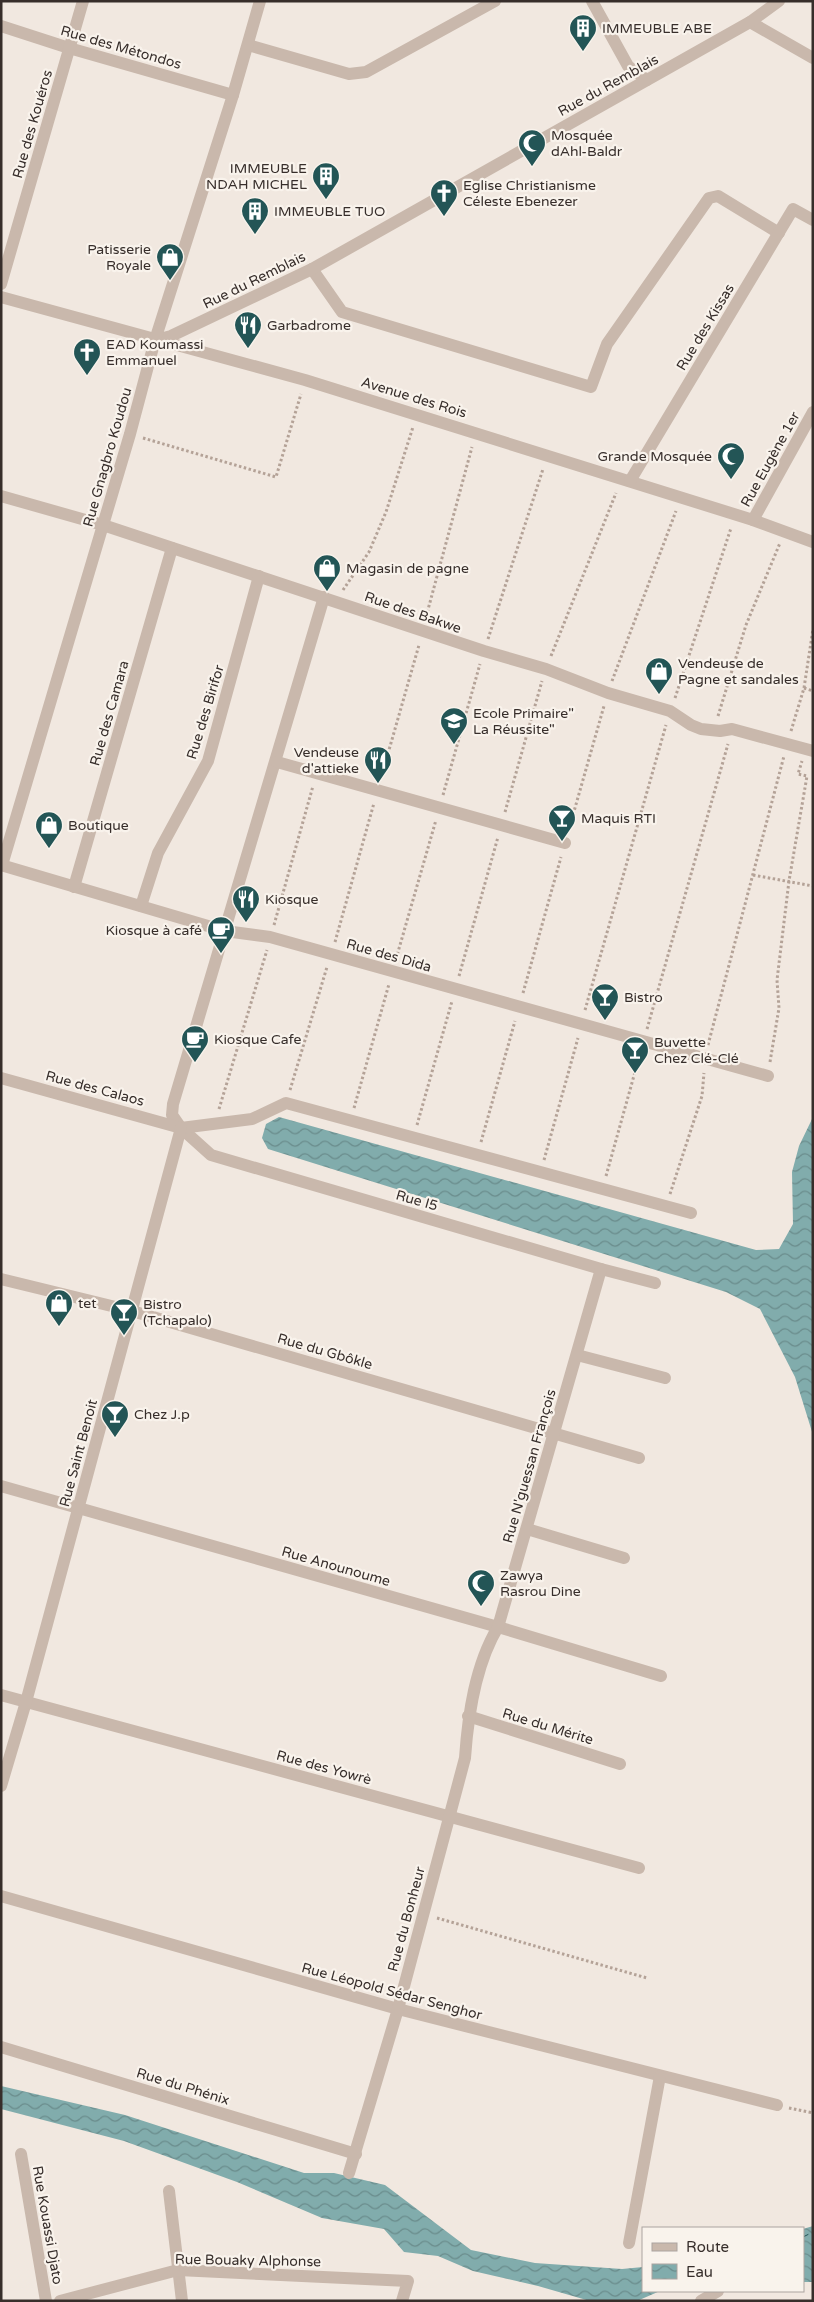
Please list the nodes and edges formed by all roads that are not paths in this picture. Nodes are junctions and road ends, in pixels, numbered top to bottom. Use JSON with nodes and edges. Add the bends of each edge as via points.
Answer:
{"nodes":[{"id":1,"x":83,"y":1,"type":"edge"},
{"id":2,"x":260,"y":1,"type":"edge"},
{"id":3,"x":495,"y":1,"type":"edge"},
{"id":4,"x":592,"y":1,"type":"edge"},
{"id":5,"x":779,"y":1,"type":"edge"},
{"id":6,"x":750,"y":22,"type":"junction"},
{"id":7,"x":1,"y":26,"type":"edge"},
{"id":8,"x":248,"y":45,"type":"junction"},
{"id":9,"x":70,"y":48,"type":"junction"},
{"id":10,"x":813,"y":58,"type":"edge"},
{"id":11,"x":647,"y":80,"type":"junction"},
{"id":12,"x":233,"y":95,"type":"junction"},
{"id":13,"x":813,"y":220,"type":"edge"},
{"id":14,"x":779,"y":233,"type":"junction"},
{"id":15,"x":312,"y":270,"type":"junction"},
{"id":16,"x":1,"y":284,"type":"edge"},
{"id":17,"x":1,"y":297,"type":"edge"},
{"id":18,"x":155,"y":340,"type":"junction"},
{"id":19,"x":813,"y":412,"type":"edge"},
{"id":20,"x":626,"y":480,"type":"junction"},
{"id":21,"x":1,"y":496,"type":"edge"},
{"id":22,"x":753,"y":520,"type":"junction"},
{"id":23,"x":103,"y":525,"type":"junction"},
{"id":24,"x":813,"y":542,"type":"edge"},
{"id":25,"x":172,"y":548,"type":"junction"},
{"id":26,"x":259,"y":576,"type":"junction"},
{"id":27,"x":330,"y":599,"type":"junction"},
{"id":28,"x":809,"y":750,"type":"edge"},
{"id":29,"x":276,"y":762,"type":"junction"},
{"id":30,"x":565,"y":843,"type":"road end"},
{"id":31,"x":2,"y":865,"type":"edge"},
{"id":32,"x":74,"y":886,"type":"junction"},
{"id":33,"x":141,"y":906,"type":"junction"},
{"id":34,"x":225,"y":931,"type":"junction"},
{"id":35,"x":768,"y":1076,"type":"road end"},
{"id":36,"x":1,"y":1078,"type":"edge"},
{"id":37,"x":181,"y":1128,"type":"junction"},
{"id":38,"x":691,"y":1213,"type":"dead end"},
{"id":39,"x":601,"y":1269,"type":"junction"},
{"id":40,"x":1,"y":1278,"type":"edge"},
{"id":41,"x":655,"y":1283,"type":"dead end"},
{"id":42,"x":132,"y":1311,"type":"junction"},
{"id":43,"x":577,"y":1355,"type":"junction"},
{"id":44,"x":665,"y":1378,"type":"dead end"},
{"id":45,"x":555,"y":1433,"type":"junction"},
{"id":46,"x":639,"y":1458,"type":"dead end"},
{"id":47,"x":1,"y":1486,"type":"edge"},
{"id":48,"x":78,"y":1508,"type":"junction"},
{"id":49,"x":527,"y":1529,"type":"junction"},
{"id":50,"x":624,"y":1558,"type":"dead end"},
{"id":51,"x":498,"y":1627,"type":"junction"},
{"id":52,"x":661,"y":1676,"type":"dead end"},
{"id":53,"x":1,"y":1695,"type":"edge"},
{"id":54,"x":26,"y":1702,"type":"junction"},
{"id":55,"x":468,"y":1716,"type":"junction"},
{"id":56,"x":620,"y":1764,"type":"dead end"},
{"id":57,"x":1,"y":1786,"type":"edge"},
{"id":58,"x":449,"y":1816,"type":"junction"},
{"id":59,"x":639,"y":1868,"type":"dead end"},
{"id":60,"x":1,"y":1896,"type":"edge"},
{"id":61,"x":398,"y":2009,"type":"junction"},
{"id":62,"x":1,"y":2047,"type":"edge"},
{"id":63,"x":660,"y":2076,"type":"junction"},
{"id":64,"x":777,"y":2106,"type":"road end"},
{"id":65,"x":21,"y":2154,"type":"dead end"},
{"id":66,"x":356,"y":2154,"type":"junction"},
{"id":67,"x":349,"y":2173,"type":"dead end"},
{"id":68,"x":169,"y":2191,"type":"dead end"},
{"id":69,"x":629,"y":2243,"type":"dead end"},
{"id":70,"x":178,"y":2270,"type":"junction"},
{"id":71,"x":716,"y":2292,"type":"edge"},
{"id":72,"x":46,"y":2301,"type":"edge"},
{"id":73,"x":60,"y":2301,"type":"edge"},
{"id":74,"x":182,"y":2301,"type":"edge"},
{"id":75,"x":402,"y":2301,"type":"edge"},
{"id":76,"x":701,"y":2301,"type":"edge"}],
"edges":[{"from":1,"to":9,"type":"street","name":"Rue des Kouéros"},
{"from":2,"to":8,"type":"street","name":"Rue Gnagbro Koudou"},
{"from":3,"to":8,"type":"street","via":[[366,72],[349,74]]},
{"from":4,"to":11,"type":"street","via":[[628,66]]},
{"from":5,"to":6,"type":"street","name":"Rue du Remblais"},
{"from":6,"to":10,"type":"street"},
{"from":6,"to":11,"type":"street","name":"Rue du Remblais"},
{"from":7,"to":9,"type":"street","name":"Rue des Métondos"},
{"from":8,"to":12,"type":"street","name":"Rue Gnagbro Koudou"},
{"from":9,"to":12,"type":"street","name":"Rue des Métondos"},
{"from":9,"to":16,"type":"street","name":"Rue des Kouéros"},
{"from":11,"to":15,"type":"street","name":"Rue du Remblais"},
{"from":12,"to":18,"type":"street","name":"Rue Gnagbro Koudou"},
{"from":13,"to":14,"type":"street","name":"Rue des Kissas","via":[[792,209]]},
{"from":14,"to":15,"type":"street","via":[[718,196],[709,198],[607,344],[591,387],[342,312]]},
{"from":14,"to":20,"type":"street","name":"Rue des Kissas"},
{"from":15,"to":18,"type":"street","name":"Rue du Remblais","via":[[171,336]]},
{"from":17,"to":18,"type":"street","name":"Avenue des Rois"},
{"from":18,"to":20,"type":"street","name":"Avenue des Rois","via":[[305,380]]},
{"from":18,"to":23,"type":"street","name":"Rue Gnagbro Koudou"},
{"from":19,"to":22,"type":"street","name":"Rue Eugène 1er"},
{"from":20,"to":22,"type":"street","name":"Avenue des Rois"},
{"from":21,"to":23,"type":"street","name":"Rue des Bakwe"},
{"from":22,"to":24,"type":"street","name":"Avenue des Rois"},
{"from":23,"to":25,"type":"street","name":"Rue des Bakwe"},
{"from":23,"to":31,"type":"street","name":"Rue Gnagbro Koudou"},
{"from":25,"to":26,"type":"street","name":"Rue des Bakwe"},
{"from":25,"to":32,"type":"street","name":"Rue des Camara"},
{"from":26,"to":27,"type":"street","name":"Rue des Bakwe"},
{"from":26,"to":33,"type":"street","name":"Rue des Birifor","via":[[208,761],[158,853]]},
{"from":27,"to":28,"type":"street","name":"Rue des Bakwe","via":[[670,711],[691,725],[713,731],[732,729]]},
{"from":27,"to":29,"type":"street"},
{"from":29,"to":30,"type":"street"},
{"from":29,"to":34,"type":"street"},
{"from":31,"to":32,"type":"street","name":"Rue des Dida"},
{"from":32,"to":33,"type":"street","name":"Rue des Dida"},
{"from":33,"to":34,"type":"street","name":"Rue des Dida"},
{"from":34,"to":35,"type":"street","name":"Rue des Dida","via":[[270,937]]},
{"from":34,"to":37,"type":"street","via":[[173,1104],[172,1116]]},
{"from":36,"to":37,"type":"street","name":"Rue des Calaos"},
{"from":37,"to":38,"type":"street","via":[[252,1118],[286,1103]]},
{"from":37,"to":39,"type":"street","name":"Rue I5","via":[[211,1155]]},
{"from":37,"to":42,"type":"street","name":"Rue Saint Benoit"},
{"from":39,"to":41,"type":"street","name":"Rue I5"},
{"from":39,"to":43,"type":"street","name":"Rue N'guessan François"},
{"from":40,"to":42,"type":"street","name":"Rue du Gbôkle"},
{"from":42,"to":45,"type":"street","name":"Rue du Gbôkle"},
{"from":42,"to":48,"type":"street","name":"Rue Saint Benoit"},
{"from":43,"to":44,"type":"street"},
{"from":43,"to":45,"type":"street","name":"Rue N'guessan François"},
{"from":45,"to":46,"type":"street","name":"Rue du Gbôkle"},
{"from":45,"to":49,"type":"street","name":"Rue N'guessan François"},
{"from":47,"to":48,"type":"street","name":"Rue Anounoume"},
{"from":48,"to":51,"type":"street","name":"Rue Anounoume"},
{"from":48,"to":54,"type":"street","name":"Rue Saint Benoit"},
{"from":49,"to":50,"type":"street"},
{"from":49,"to":51,"type":"street","name":"Rue N'guessan François"},
{"from":51,"to":52,"type":"street","name":"Rue Anounoume"},
{"from":51,"to":55,"type":"street","name":"Rue N'guessan François","via":[[489,1642]]},
{"from":53,"to":54,"type":"street","name":"Rue des Yowrè"},
{"from":54,"to":57,"type":"street","name":"Rue Saint Benoit"},
{"from":54,"to":58,"type":"street","name":"Rue des Yowrè"},
{"from":55,"to":56,"type":"street","name":"Rue du Mérite"},
{"from":55,"to":58,"type":"street","name":"Rue N'guessan François","via":[[465,1758]]},
{"from":58,"to":59,"type":"street","name":"Rue des Yowrè"},
{"from":58,"to":61,"type":"street","name":"Rue du Bonheur"},
{"from":60,"to":61,"type":"street","name":"Rue Léopold Sédar Senghor"},
{"from":61,"to":63,"type":"street","name":"Rue Léopold Sédar Senghor"},
{"from":61,"to":66,"type":"street","name":"Rue du Bonheur"},
{"from":62,"to":66,"type":"street","name":"Rue du Phénix"},
{"from":63,"to":64,"type":"street","name":"Rue Léopold Sédar Senghor"},
{"from":63,"to":69,"type":"street"},
{"from":65,"to":72,"type":"street","name":"Rue Kouassi Djato"},
{"from":66,"to":67,"type":"street","name":"Rue du Bonheur"},
{"from":68,"to":70,"type":"street"},
{"from":70,"to":73,"type":"street","name":"Rue Bouaky Alphonse"},
{"from":70,"to":74,"type":"street"},
{"from":70,"to":75,"type":"street","name":"Rue Bouaky Alphonse","via":[[408,2281]]},
{"from":71,"to":76,"type":"street"}]}
